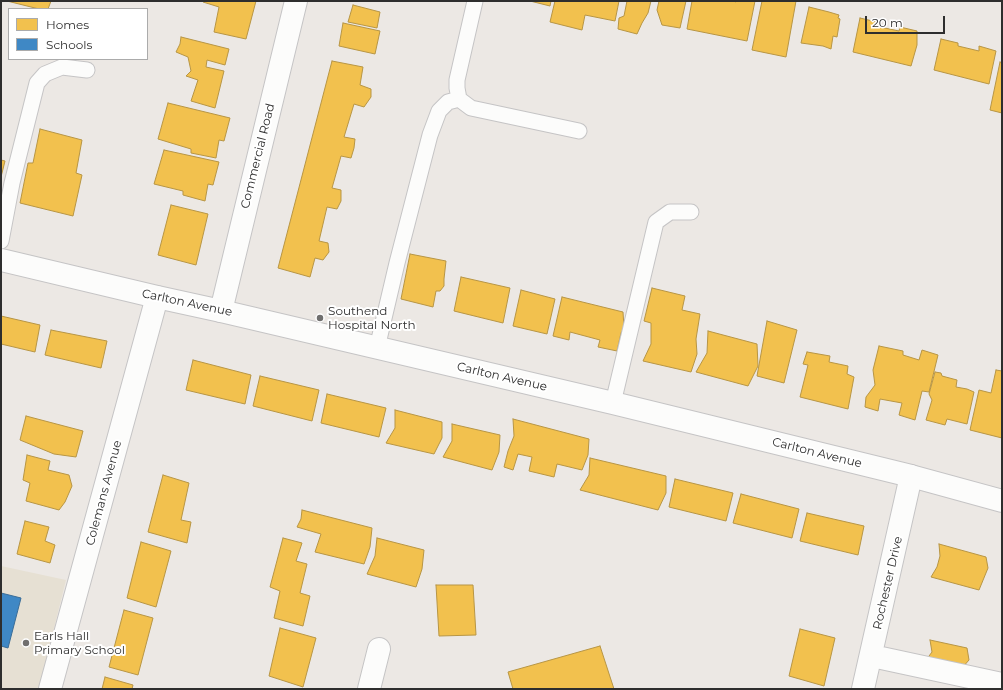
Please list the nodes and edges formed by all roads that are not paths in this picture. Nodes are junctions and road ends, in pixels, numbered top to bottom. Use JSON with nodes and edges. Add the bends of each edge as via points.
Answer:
{"nodes":[{"id":1,"x":296,"y":1,"type":"edge"},
{"id":2,"x":475,"y":1,"type":"edge"},
{"id":3,"x":87,"y":70,"type":"dead end"},
{"id":4,"x":458,"y":99,"type":"junction"},
{"id":5,"x":579,"y":131,"type":"dead end"},
{"id":6,"x":691,"y":212,"type":"dead end"},
{"id":7,"x":1,"y":241,"type":"edge"},
{"id":8,"x":1,"y":260,"type":"edge"},
{"id":9,"x":157,"y":297,"type":"junction"},
{"id":10,"x":221,"y":311,"type":"junction"},
{"id":11,"x":377,"y":348,"type":"junction"},
{"id":12,"x":613,"y":403,"type":"junction"},
{"id":13,"x":912,"y":476,"type":"junction"},
{"id":14,"x":1002,"y":500,"type":"edge"},
{"id":15,"x":379,"y":649,"type":"dead end"},
{"id":16,"x":872,"y":656,"type":"junction"},
{"id":17,"x":1002,"y":684,"type":"edge"},
{"id":18,"x":50,"y":689,"type":"edge"},
{"id":19,"x":369,"y":689,"type":"edge"},
{"id":20,"x":864,"y":689,"type":"edge"}],
"edges":[{"from":1,"to":10,"type":"street","name":"Commercial Road"},
{"from":2,"to":4,"type":"lane","via":[[458,80]]},
{"from":3,"to":7,"type":"lane","via":[[62,67],[45,74],[37,83],[12,183]]},
{"from":4,"to":5,"type":"lane","via":[[471,108]]},
{"from":4,"to":11,"type":"lane","via":[[448,102],[439,111],[430,135]]},
{"from":6,"to":12,"type":"lane","via":[[670,212],[656,222]]},
{"from":8,"to":9,"type":"street","name":"Carlton Avenue"},
{"from":9,"to":10,"type":"street","name":"Carlton Avenue"},
{"from":9,"to":18,"type":"street","name":"Colemans Avenue"},
{"from":10,"to":11,"type":"street","name":"Carlton Avenue"},
{"from":11,"to":12,"type":"street","name":"Carlton Avenue"},
{"from":12,"to":13,"type":"street","name":"Carlton Avenue"},
{"from":13,"to":14,"type":"street","name":"Carlton Avenue"},
{"from":13,"to":16,"type":"street","name":"Rochester Drive"},
{"from":15,"to":19,"type":"street"},
{"from":16,"to":17,"type":"street"},
{"from":16,"to":20,"type":"street","name":"Rochester Drive"}]}
